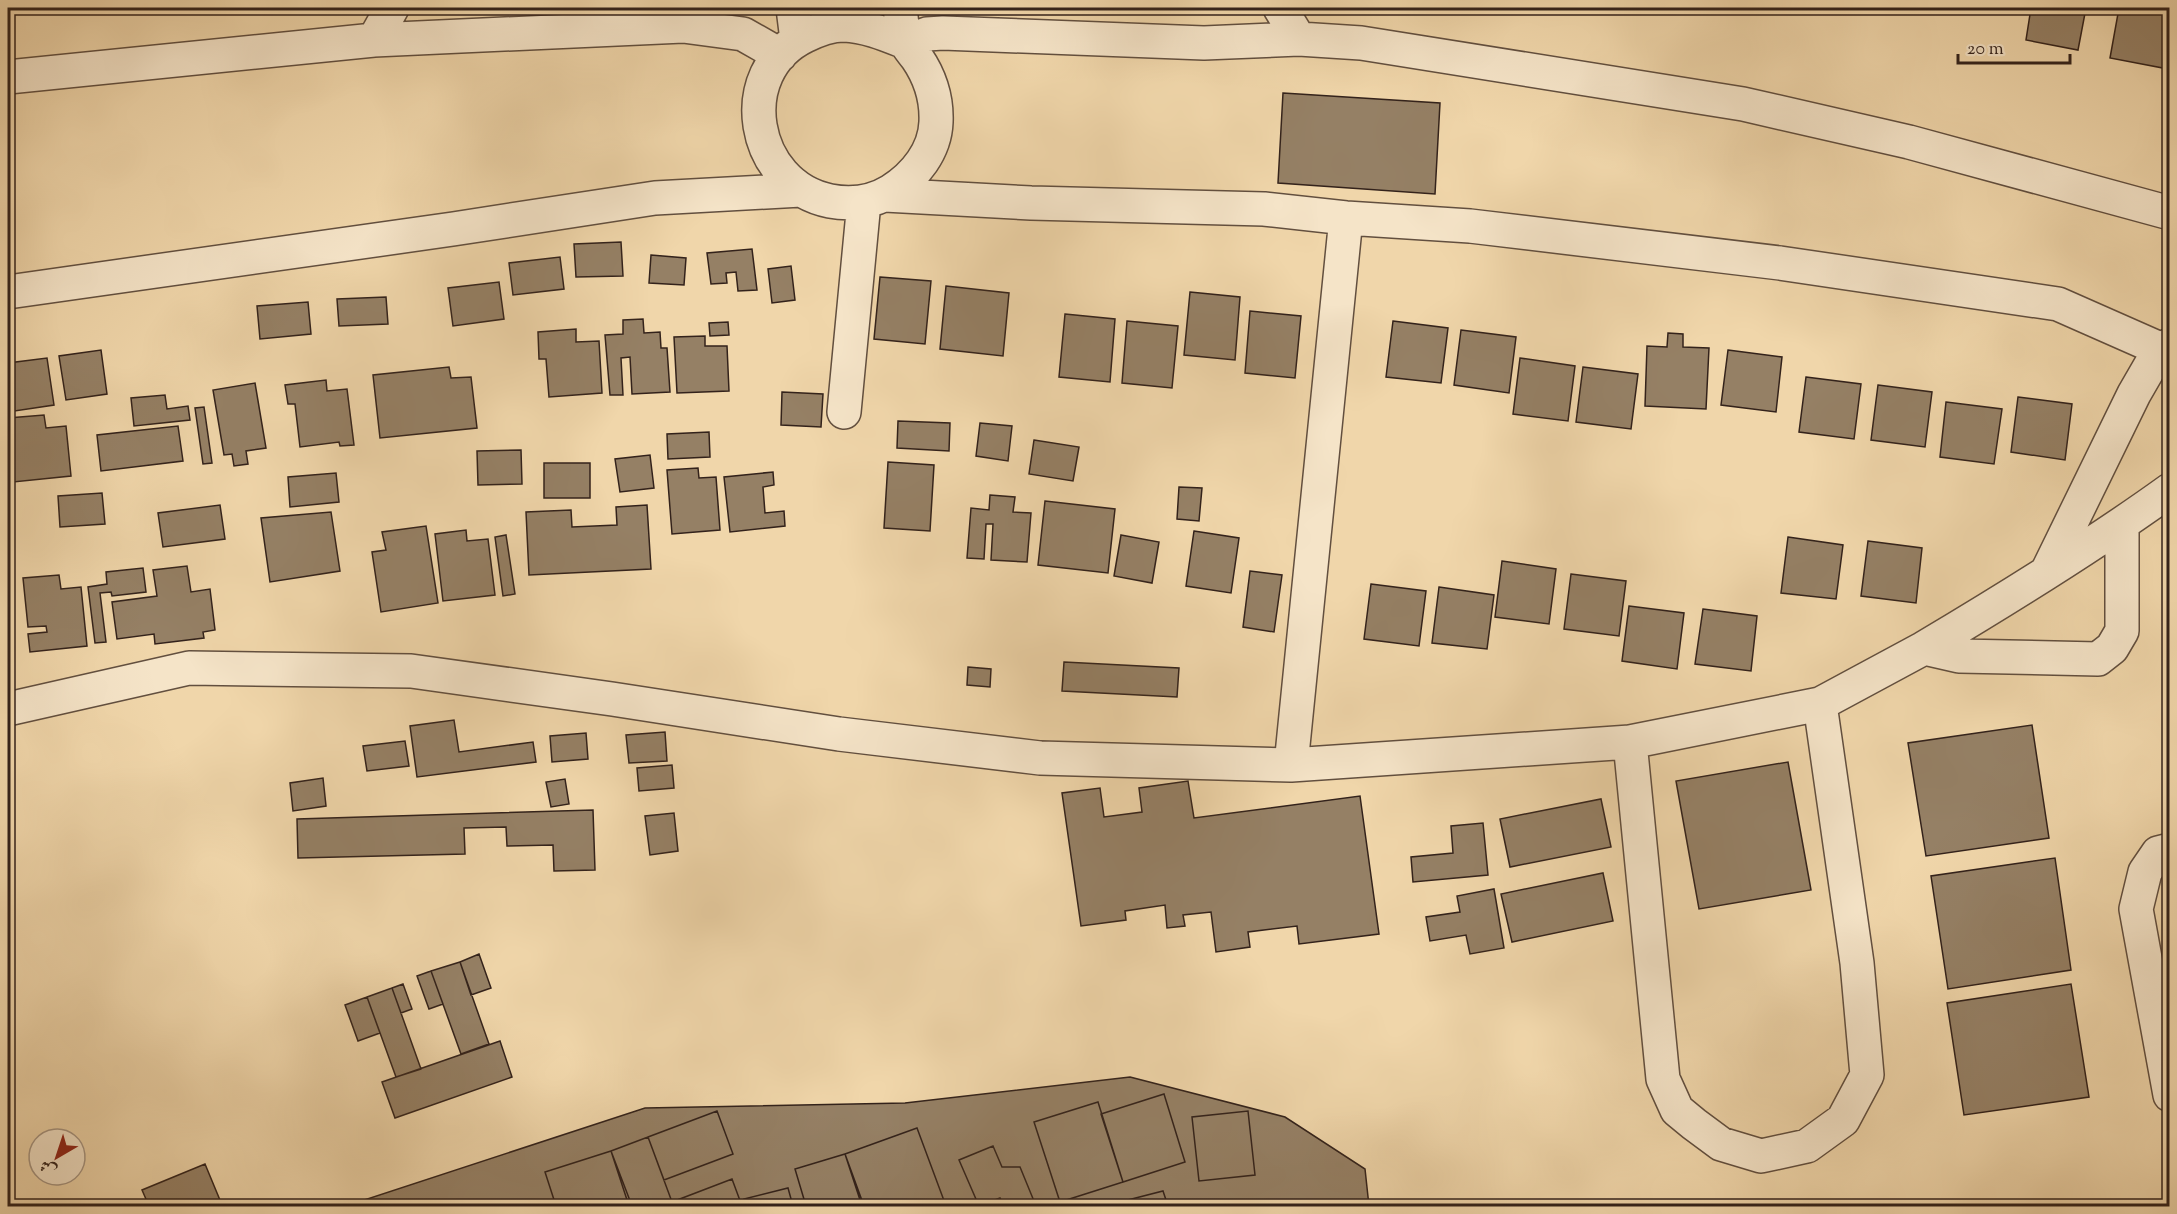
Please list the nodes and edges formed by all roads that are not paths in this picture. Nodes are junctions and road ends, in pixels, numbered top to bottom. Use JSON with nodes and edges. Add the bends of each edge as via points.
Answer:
{"nodes":[{"id":1,"x":392,"y":8,"type":"edge"},
{"id":2,"x":793,"y":8,"type":"edge"},
{"id":3,"x":900,"y":8,"type":"edge"},
{"id":4,"x":1280,"y":8,"type":"edge"},
{"id":5,"x":1299,"y":39,"type":"junction"},
{"id":6,"x":374,"y":40,"type":"junction"},
{"id":7,"x":905,"y":42,"type":"junction"},
{"id":8,"x":789,"y":48,"type":"junction"},
{"id":9,"x":8,"y":77,"type":"edge"},
{"id":10,"x":801,"y":190,"type":"junction"},
{"id":11,"x":874,"y":198,"type":"junction"},
{"id":12,"x":2169,"y":213,"type":"edge"},
{"id":13,"x":1346,"y":218,"type":"junction"},
{"id":14,"x":8,"y":291,"type":"edge"},
{"id":15,"x":2166,"y":348,"type":"edge"},
{"id":16,"x":844,"y":412,"type":"dead end"},
{"id":17,"x":2169,"y":490,"type":"edge"},
{"id":18,"x":2122,"y":525,"type":"junction"},
{"id":19,"x":2047,"y":572,"type":"junction"},
{"id":20,"x":1924,"y":648,"type":"junction"},
{"id":21,"x":1820,"y":704,"type":"junction"},
{"id":22,"x":8,"y":710,"type":"edge"},
{"id":23,"x":1630,"y":742,"type":"junction"},
{"id":24,"x":1291,"y":765,"type":"junction"},
{"id":25,"x":2169,"y":850,"type":"edge"},
{"id":26,"x":2169,"y":1095,"type":"edge"}],
"edges":[{"from":1,"to":6,"type":"street"},
{"from":2,"to":8,"type":"street"},
{"from":3,"to":7,"type":"street"},
{"from":4,"to":5,"type":"street"},
{"from":5,"to":7,"type":"street","via":[[1204,43],[943,33]]},
{"from":5,"to":12,"type":"street","via":[[1361,43],[1743,104],[1909,142]]},
{"from":6,"to":8,"type":"street","via":[[683,26],[743,34]]},
{"from":6,"to":9,"type":"street"},
{"from":7,"to":8,"type":"street","via":[[866,27],[842,25],[818,30]]},
{"from":7,"to":11,"type":"street","via":[[929,79],[936,101],[936,124],[931,146],[920,166],[904,183]]},
{"from":8,"to":10,"type":"street","via":[[768,73],[758,116],[770,158]]},
{"from":10,"to":11,"type":"street","via":[[842,203]]},
{"from":10,"to":14,"type":"street","via":[[656,198]]},
{"from":11,"to":13,"type":"street","via":[[1264,209]]},
{"from":11,"to":16,"type":"street"},
{"from":13,"to":15,"type":"street","via":[[1470,226],[1780,263],[2058,304]]},
{"from":13,"to":24,"type":"street"},
{"from":15,"to":19,"type":"street","via":[[2134,394]]},
{"from":17,"to":18,"type":"street"},
{"from":18,"to":19,"type":"street"},
{"from":18,"to":20,"type":"street","via":[[2122,631],[2112,648],[2098,659],[1959,657]]},
{"from":19,"to":20,"type":"street"},
{"from":20,"to":21,"type":"street"},
{"from":21,"to":23,"type":"street"},
{"from":21,"to":23,"type":"street","via":[[1857,963],[1866,1075],[1843,1120],[1808,1146],[1761,1156],[1721,1144],[1694,1124],[1677,1110],[1663,1079]]},
{"from":22,"to":24,"type":"street","via":[[189,668],[411,671],[839,734],[1040,758]]},
{"from":23,"to":24,"type":"street"},
{"from":25,"to":26,"type":"street","via":[[2158,853],[2145,872],[2136,909]]}]}
